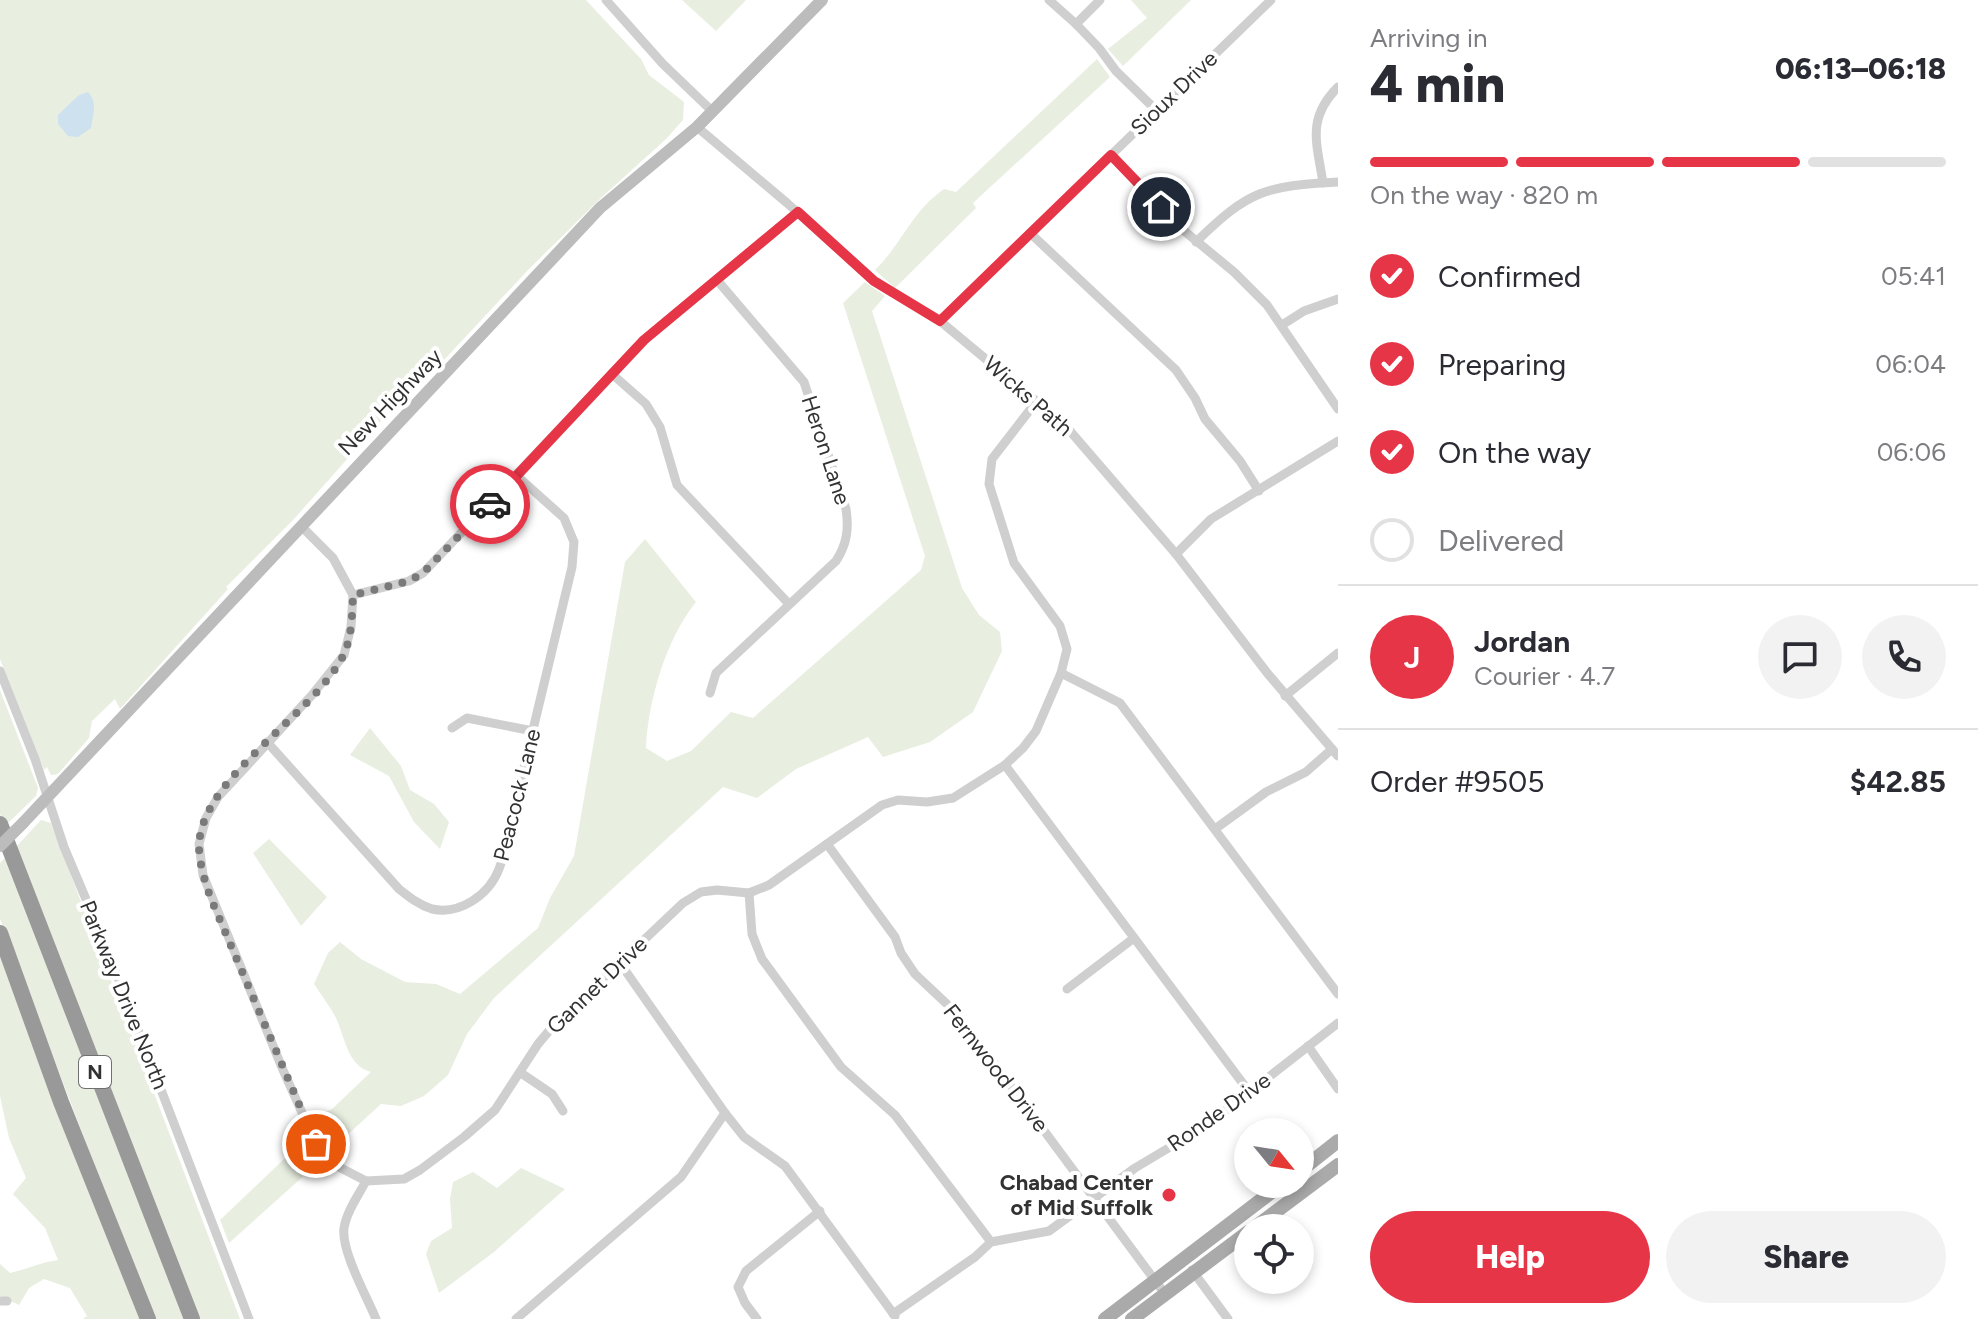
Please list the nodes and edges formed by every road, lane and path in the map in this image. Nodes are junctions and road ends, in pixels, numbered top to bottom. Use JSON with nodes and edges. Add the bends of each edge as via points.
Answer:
{"nodes":[{"id":1,"x":822,"y":0,"type":"edge"},
{"id":2,"x":1049,"y":0,"type":"edge"},
{"id":3,"x":1100,"y":0,"type":"edge"},
{"id":4,"x":1271,"y":0,"type":"edge"},
{"id":5,"x":610,"y":1,"type":"edge"},
{"id":6,"x":1076,"y":24,"type":"junction"},
{"id":7,"x":1338,"y":87,"type":"edge"},
{"id":8,"x":1156,"y":110,"type":"junction"},
{"id":9,"x":712,"y":111,"type":"junction"},
{"id":10,"x":697,"y":127,"type":"junction"},
{"id":11,"x":1111,"y":155,"type":"junction"},
{"id":12,"x":1338,"y":182,"type":"edge"},
{"id":13,"x":1323,"y":183,"type":"junction"},
{"id":14,"x":798,"y":212,"type":"junction"},
{"id":15,"x":1030,"y":233,"type":"junction"},
{"id":16,"x":1196,"y":242,"type":"junction"},
{"id":17,"x":717,"y":280,"type":"junction"},
{"id":18,"x":1338,"y":299,"type":"edge"},
{"id":19,"x":940,"y":321,"type":"junction"},
{"id":20,"x":1282,"y":325,"type":"junction"},
{"id":21,"x":612,"y":374,"type":"junction"},
{"id":22,"x":1036,"y":402,"type":"junction"},
{"id":23,"x":1338,"y":409,"type":"edge"},
{"id":24,"x":1338,"y":441,"type":"edge"},
{"id":25,"x":516,"y":475,"type":"junction"},
{"id":26,"x":1259,"y":491,"type":"junction"},
{"id":27,"x":301,"y":526,"type":"junction"},
{"id":28,"x":1176,"y":554,"type":"junction"},
{"id":29,"x":353,"y":595,"type":"junction"},
{"id":30,"x":789,"y":604,"type":"junction"},
{"id":31,"x":1338,"y":653,"type":"edge"},
{"id":32,"x":0,"y":671,"type":"edge"},
{"id":33,"x":1061,"y":673,"type":"junction"},
{"id":34,"x":710,"y":693,"type":"dead end"},
{"id":35,"x":1285,"y":696,"type":"junction"},
{"id":36,"x":452,"y":728,"type":"dead end"},
{"id":37,"x":533,"y":731,"type":"junction"},
{"id":38,"x":267,"y":742,"type":"junction"},
{"id":39,"x":1335,"y":752,"type":"edge"},
{"id":40,"x":1005,"y":765,"type":"junction"},
{"id":41,"x":48,"y":794,"type":"junction"},
{"id":42,"x":0,"y":824,"type":"edge"},
{"id":43,"x":1215,"y":829,"type":"junction"},
{"id":44,"x":827,"y":844,"type":"junction"},
{"id":45,"x":0,"y":846,"type":"edge"},
{"id":46,"x":749,"y":893,"type":"junction"},
{"id":47,"x":0,"y":933,"type":"edge"},
{"id":48,"x":1134,"y":938,"type":"junction"},
{"id":49,"x":620,"y":963,"type":"junction"},
{"id":50,"x":1067,"y":989,"type":"dead end"},
{"id":51,"x":1338,"y":994,"type":"edge"},
{"id":52,"x":1338,"y":1023,"type":"edge"},
{"id":53,"x":1308,"y":1046,"type":"junction"},
{"id":54,"x":521,"y":1073,"type":"junction"},
{"id":55,"x":1338,"y":1089,"type":"edge"},
{"id":56,"x":1250,"y":1093,"type":"junction"},
{"id":57,"x":563,"y":1111,"type":"dead end"},
{"id":58,"x":725,"y":1113,"type":"junction"},
{"id":59,"x":1338,"y":1141,"type":"edge"},
{"id":60,"x":1314,"y":1160,"type":"edge"},
{"id":61,"x":1338,"y":1165,"type":"edge"},
{"id":62,"x":366,"y":1181,"type":"junction"},
{"id":63,"x":1095,"y":1198,"type":"junction"},
{"id":64,"x":1264,"y":1198,"type":"edge"},
{"id":65,"x":820,"y":1211,"type":"junction"},
{"id":66,"x":1273,"y":1214,"type":"edge"},
{"id":67,"x":991,"y":1242,"type":"junction"},
{"id":68,"x":1234,"y":1243,"type":"edge"},
{"id":69,"x":1184,"y":1259,"type":"junction"},
{"id":70,"x":1194,"y":1273,"type":"junction"},
{"id":71,"x":1155,"y":1282,"type":"junction"},
{"id":72,"x":1165,"y":1294,"type":"junction"},
{"id":73,"x":895,"y":1317,"type":"edge"},
{"id":74,"x":148,"y":1319,"type":"edge"},
{"id":75,"x":192,"y":1319,"type":"edge"},
{"id":76,"x":249,"y":1319,"type":"edge"},
{"id":77,"x":376,"y":1319,"type":"edge"},
{"id":78,"x":516,"y":1319,"type":"edge"},
{"id":79,"x":757,"y":1319,"type":"edge"},
{"id":80,"x":1105,"y":1319,"type":"edge"},
{"id":81,"x":1132,"y":1319,"type":"edge"},
{"id":82,"x":1228,"y":1319,"type":"edge"}],
"edges":[{"from":1,"to":9,"type":"street","name":"New Highway"},
{"from":2,"to":6,"type":"street"},
{"from":3,"to":6,"type":"street"},
{"from":4,"to":8,"type":"street","name":"Sioux Drive"},
{"from":5,"to":9,"type":"street"},
{"from":6,"to":8,"type":"street"},
{"from":7,"to":13,"type":"street","via":[[1317,118]]},
{"from":8,"to":11,"type":"street","name":"Sioux Drive"},
{"from":9,"to":10,"type":"street","name":"New Highway"},
{"from":10,"to":14,"type":"street","name":"Wicks Path"},
{"from":10,"to":27,"type":"street","name":"New Highway","via":[[600,208]]},
{"from":11,"to":15,"type":"street","name":"Sioux Drive"},
{"from":11,"to":16,"type":"street"},
{"from":12,"to":13,"type":"street"},
{"from":13,"to":16,"type":"street","via":[[1272,188],[1249,197]]},
{"from":14,"to":17,"type":"street"},
{"from":14,"to":19,"type":"street","name":"Wicks Path","via":[[874,281]]},
{"from":15,"to":19,"type":"street","name":"Sioux Drive"},
{"from":15,"to":26,"type":"street","via":[[1176,370]]},
{"from":16,"to":20,"type":"street","via":[[1251,287]]},
{"from":17,"to":21,"type":"street"},
{"from":17,"to":30,"type":"street","name":"Heron Lane","via":[[804,382],[846,509],[844,549]]},
{"from":18,"to":20,"type":"street"},
{"from":19,"to":22,"type":"street","name":"Wicks Path"},
{"from":20,"to":23,"type":"street"},
{"from":21,"to":25,"type":"street"},
{"from":21,"to":30,"type":"street","via":[[646,404],[660,427],[677,485]]},
{"from":22,"to":28,"type":"street","name":"Wicks Path","via":[[1064,424]]},
{"from":22,"to":33,"type":"street","name":"Gannet Drive","via":[[992,459],[989,484],[1014,563],[1060,626],[1067,649]]},
{"from":24,"to":26,"type":"street"},
{"from":25,"to":29,"type":"street","via":[[423,573]]},
{"from":25,"to":37,"type":"street","name":"Peacock Lane","via":[[564,518],[574,542]]},
{"from":26,"to":28,"type":"street","via":[[1211,519]]},
{"from":27,"to":29,"type":"street","via":[[333,558]]},
{"from":27,"to":41,"type":"street","name":"New Highway"},
{"from":28,"to":35,"type":"street","name":"Wicks Path"},
{"from":29,"to":38,"type":"street","via":[[344,655]]},
{"from":30,"to":34,"type":"street","name":"Heron Lane","via":[[716,673]]},
{"from":31,"to":35,"type":"street"},
{"from":32,"to":41,"type":"street","name":"Parkway Drive North"},
{"from":33,"to":40,"type":"street","name":"Gannet Drive","via":[[1036,731]]},
{"from":33,"to":43,"type":"street","via":[[1120,703]]},
{"from":35,"to":39,"type":"street","name":"Wicks Path"},
{"from":36,"to":37,"type":"street","via":[[467,718]]},
{"from":37,"to":38,"type":"street","name":"Peacock Lane","via":[[498,871],[471,903],[452,909],[433,909],[399,889]]},
{"from":38,"to":62,"type":"street","via":[[206,818],[199,844],[203,875],[316,1144],[337,1166]]},
{"from":39,"to":43,"type":"street"},
{"from":40,"to":44,"type":"street","name":"Gannet Drive","via":[[953,798],[882,805]]},
{"from":40,"to":48,"type":"street"},
{"from":41,"to":45,"type":"street","name":"New Highway","bridge":true},
{"from":41,"to":76,"type":"street","name":"Parkway Drive North","via":[[64,847]]},
{"from":42,"to":75,"type":"highway","number":"N"},
{"from":43,"to":51,"type":"street"},
{"from":44,"to":46,"type":"street","name":"Gannet Drive","via":[[784,877]]},
{"from":44,"to":63,"type":"street","name":"Fernwood Drive","via":[[895,937],[915,974],[949,1006]]},
{"from":46,"to":49,"type":"street","name":"Gannet Drive","via":[[701,892]]},
{"from":46,"to":67,"type":"street","via":[[752,934],[762,959],[841,1067],[895,1115]]},
{"from":47,"to":74,"type":"highway","number":"N"},
{"from":48,"to":50,"type":"street"},
{"from":48,"to":56,"type":"street"},
{"from":49,"to":54,"type":"street","name":"Gannet Drive","via":[[554,1025]]},
{"from":49,"to":58,"type":"street"},
{"from":52,"to":53,"type":"street","name":"Ronde Drive"},
{"from":53,"to":55,"type":"street"},
{"from":53,"to":56,"type":"street","name":"Ronde Drive"},
{"from":54,"to":57,"type":"street","via":[[552,1094]]},
{"from":54,"to":62,"type":"street","name":"Gannet Drive","via":[[495,1110],[420,1170],[404,1179]]},
{"from":56,"to":63,"type":"street","name":"Ronde Drive"},
{"from":58,"to":65,"type":"street","via":[[744,1137],[785,1166]]},
{"from":58,"to":78,"type":"street","via":[[681,1177]]},
{"from":59,"to":60,"type":"main road"},
{"from":61,"to":66,"type":"main road"},
{"from":62,"to":77,"type":"street","via":[[343,1232]]},
{"from":63,"to":67,"type":"street","name":"Ronde Drive","via":[[1049,1231]]},
{"from":63,"to":71,"type":"street","name":"Fernwood Drive"},
{"from":64,"to":69,"type":"main road"},
{"from":65,"to":73,"type":"street"},
{"from":65,"to":79,"type":"street","via":[[746,1271],[738,1287]]},
{"from":67,"to":73,"type":"street","name":"Ronde Drive"},
{"from":68,"to":70,"type":"main road"},
{"from":69,"to":70,"type":"street"},
{"from":69,"to":71,"type":"main road"},
{"from":70,"to":72,"type":"main road"},
{"from":70,"to":82,"type":"street"},
{"from":71,"to":72,"type":"street","name":"Fernwood Drive"},
{"from":71,"to":80,"type":"main road"},
{"from":72,"to":81,"type":"main road"}]}
